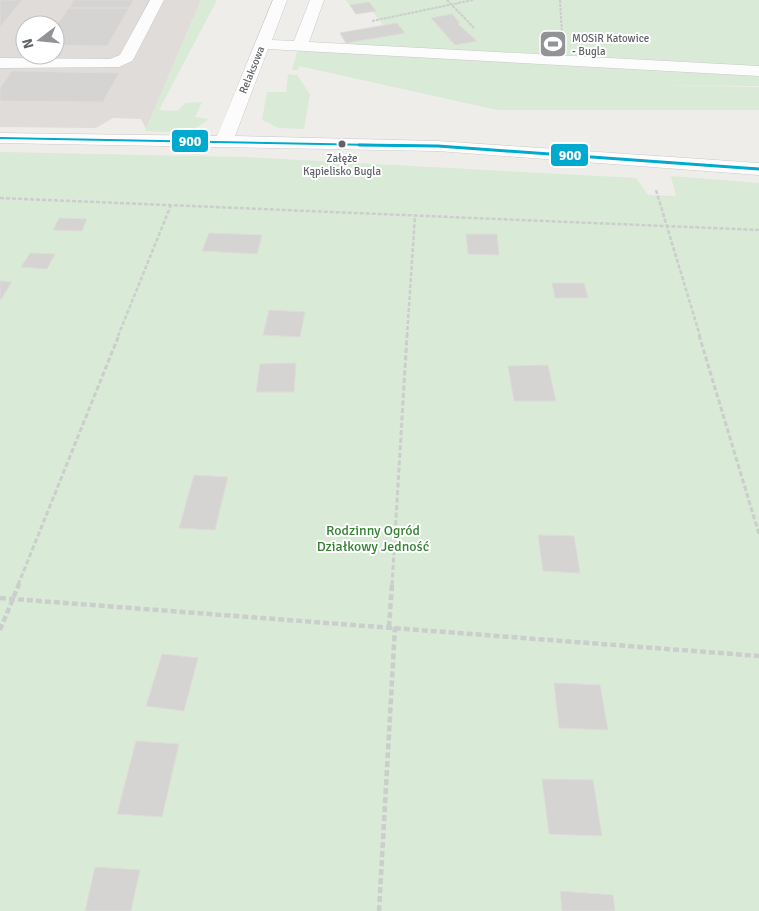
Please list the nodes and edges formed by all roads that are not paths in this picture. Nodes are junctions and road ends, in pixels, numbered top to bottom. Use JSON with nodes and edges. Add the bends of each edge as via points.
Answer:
{"nodes":[{"id":1,"x":157,"y":0,"type":"edge"},
{"id":2,"x":280,"y":0,"type":"edge"},
{"id":3,"x":318,"y":0,"type":"edge"},
{"id":4,"x":263,"y":44,"type":"junction"},
{"id":5,"x":300,"y":45,"type":"junction"},
{"id":6,"x":0,"y":63,"type":"edge"},
{"id":7,"x":759,"y":71,"type":"edge"},
{"id":8,"x":0,"y":138,"type":"edge"},
{"id":9,"x":224,"y":141,"type":"junction"},
{"id":10,"x":759,"y":169,"type":"edge"}],
"edges":[{"from":1,"to":6,"type":"street","via":[[126,58],[113,64]]},
{"from":2,"to":4,"type":"street","name":"Relaksowa"},
{"from":3,"to":5,"type":"street"},
{"from":4,"to":5,"type":"street"},
{"from":4,"to":9,"type":"street","name":"Relaksowa"},
{"from":5,"to":7,"type":"street"},
{"from":8,"to":9,"type":"street"},
{"from":9,"to":10,"type":"street","via":[[438,146]]}]}
